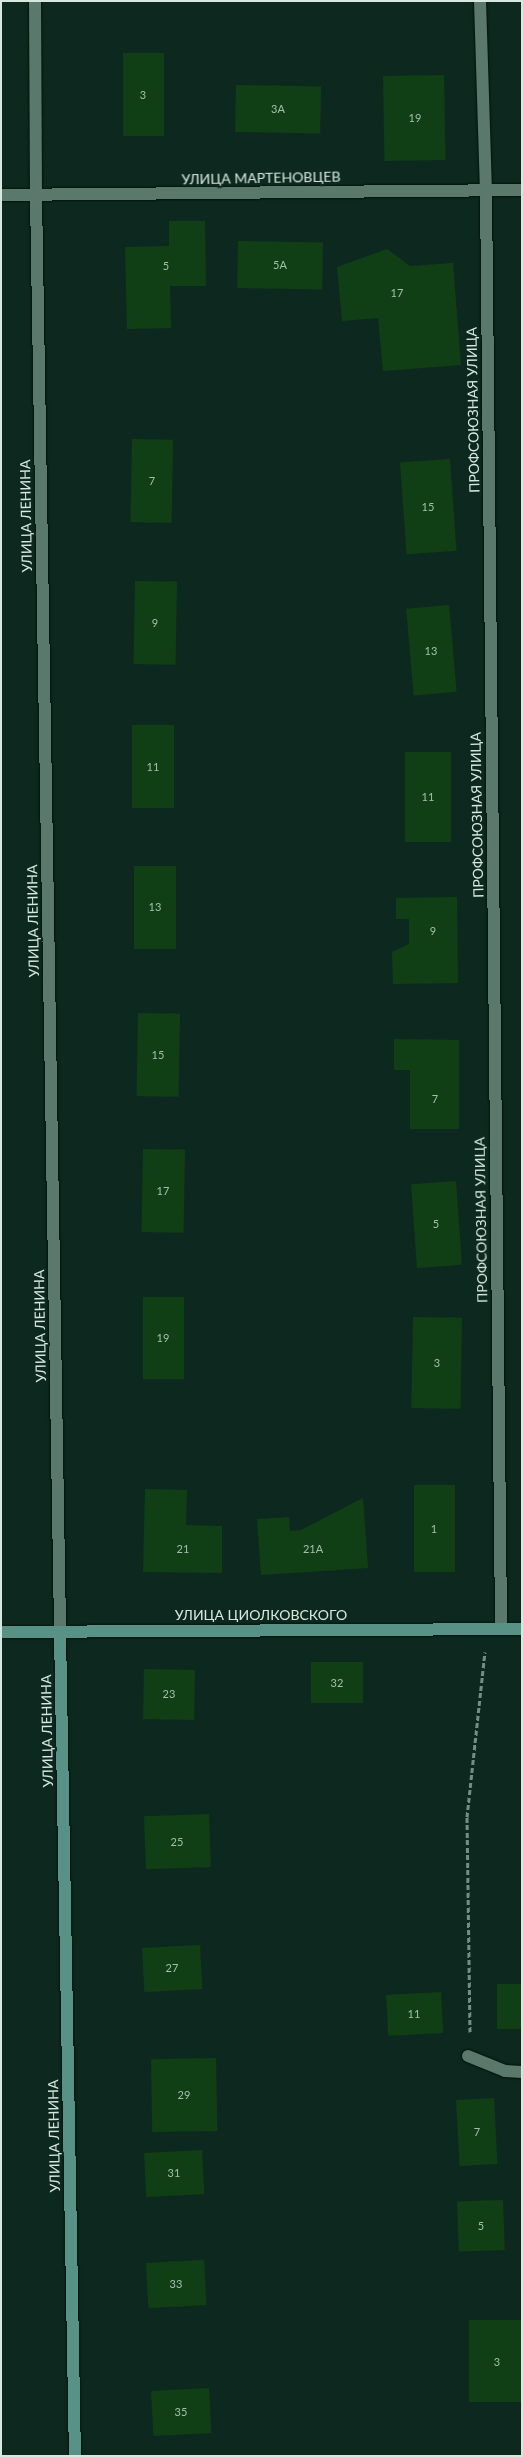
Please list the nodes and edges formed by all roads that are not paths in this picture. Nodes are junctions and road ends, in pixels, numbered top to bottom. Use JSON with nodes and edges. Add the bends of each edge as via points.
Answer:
{"nodes":[{"id":1,"x":35,"y":1,"type":"edge"},
{"id":2,"x":480,"y":1,"type":"edge"},
{"id":3,"x":522,"y":190,"type":"edge"},
{"id":4,"x":486,"y":191,"type":"junction"},
{"id":5,"x":1,"y":195,"type":"edge"},
{"id":6,"x":36,"y":195,"type":"junction"},
{"id":7,"x":501,"y":1629,"type":"junction"},
{"id":8,"x":522,"y":1629,"type":"edge"},
{"id":9,"x":1,"y":1632,"type":"edge"},
{"id":10,"x":60,"y":1632,"type":"junction"},
{"id":11,"x":468,"y":2056,"type":"road end"},
{"id":12,"x":522,"y":2072,"type":"edge"},
{"id":13,"x":75,"y":2456,"type":"edge"}],
"edges":[{"from":1,"to":6,"type":"street","name":"УЛИЦА ЛЕНИНА"},
{"from":2,"to":4,"type":"street","name":"ПРОФСОЮЗНАЯ УЛИЦА"},
{"from":3,"to":4,"type":"street","name":"УЛИЦА МАРТЕНОВЦЕВ"},
{"from":4,"to":6,"type":"street","name":"УЛИЦА МАРТЕНОВЦЕВ"},
{"from":4,"to":7,"type":"street","name":"ПРОФСОЮЗНАЯ УЛИЦА"},
{"from":5,"to":6,"type":"street","name":"УЛИЦА МАРТЕНОВЦЕВ"},
{"from":6,"to":10,"type":"street","name":"УЛИЦА ЛЕНИНА"},
{"from":7,"to":8,"type":"main road","name":"УЛИЦА ЦИОЛКОВСКОГО"},
{"from":7,"to":10,"type":"main road","name":"УЛИЦА ЦИОЛКОВСКОГО"},
{"from":9,"to":10,"type":"main road","name":"УЛИЦА ЦИОЛКОВСКОГО"},
{"from":10,"to":13,"type":"main road","name":"УЛИЦА ЛЕНИНА"},
{"from":11,"to":12,"type":"street","via":[[505,2071]]}]}
